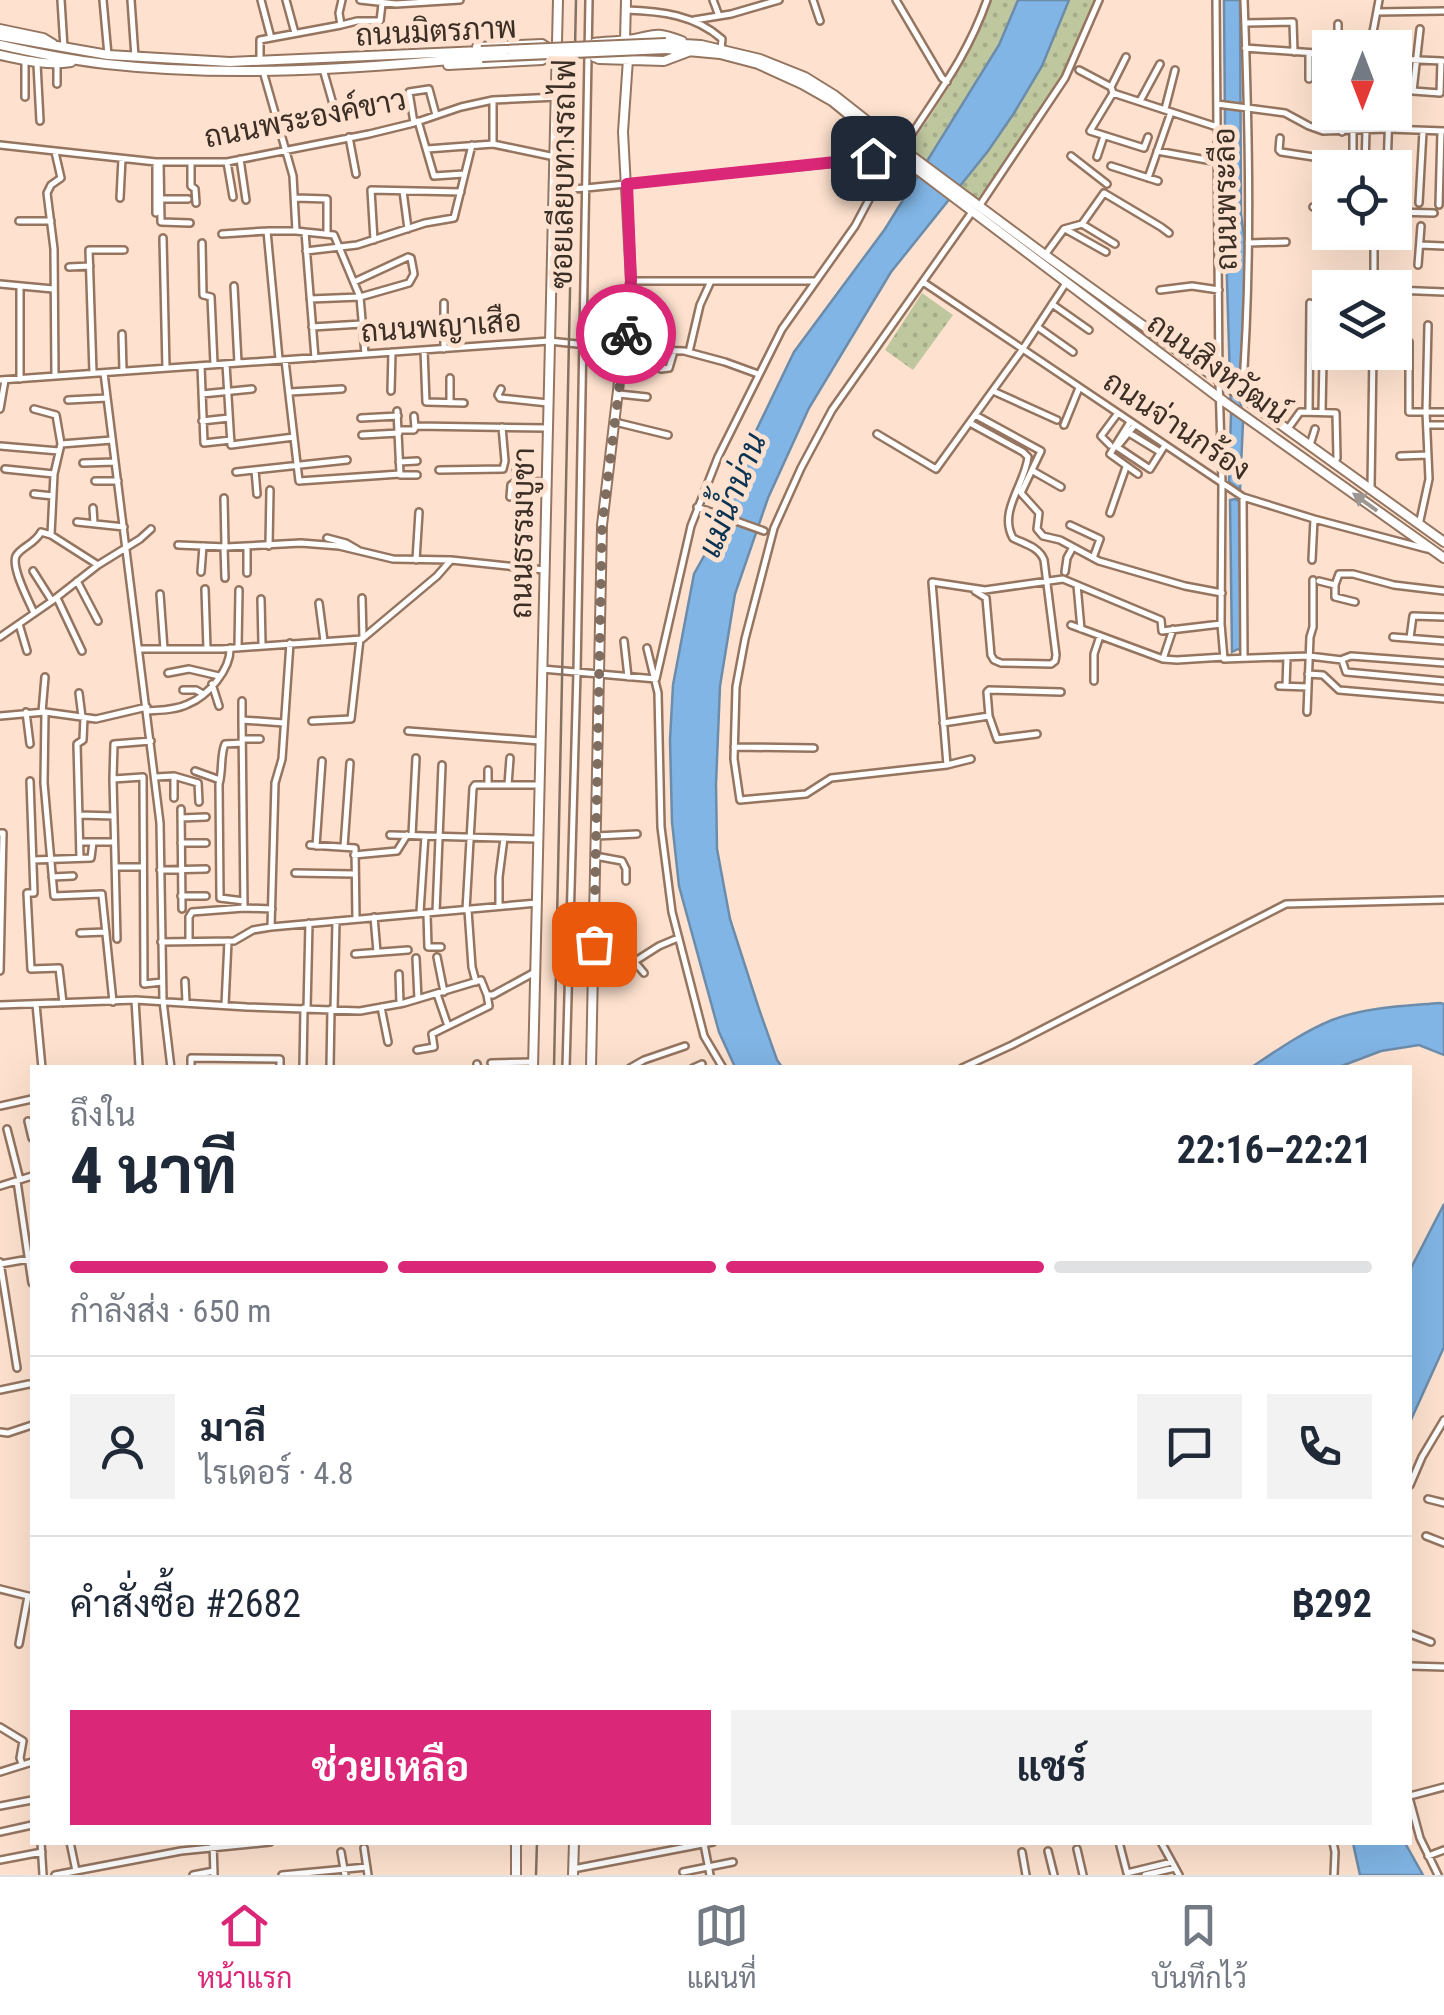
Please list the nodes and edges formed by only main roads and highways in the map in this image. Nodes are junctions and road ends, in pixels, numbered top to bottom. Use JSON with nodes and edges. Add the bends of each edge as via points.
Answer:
{"nodes":[{"id":1,"x":558,"y":0,"type":"edge"},
{"id":2,"x":626,"y":5,"type":"edge"},
{"id":3,"x":0,"y":33,"type":"edge"},
{"id":4,"x":626,"y":40,"type":"junction"},
{"id":5,"x":0,"y":46,"type":"edge"},
{"id":6,"x":692,"y":47,"type":"junction"},
{"id":7,"x":482,"y":54,"type":"junction"},
{"id":8,"x":0,"y":55,"type":"edge"},
{"id":9,"x":398,"y":56,"type":"junction"},
{"id":10,"x":628,"y":59,"type":"junction"},
{"id":11,"x":80,"y":60,"type":"junction"},
{"id":12,"x":387,"y":66,"type":"junction"},
{"id":13,"x":261,"y":67,"type":"junction"},
{"id":14,"x":892,"y":144,"type":"junction"},
{"id":15,"x":906,"y":153,"type":"junction"},
{"id":16,"x":1069,"y":279,"type":"junction"},
{"id":17,"x":1444,"y":542,"type":"edge"},
{"id":18,"x":1444,"y":558,"type":"edge"},
{"id":19,"x":533,"y":1065,"type":"edge"},
{"id":20,"x":591,"y":1065,"type":"edge"},
{"id":21,"x":516,"y":1845,"type":"edge"},
{"id":22,"x":574,"y":1845,"type":"edge"},
{"id":23,"x":573,"y":1872,"type":"edge"},
{"id":24,"x":516,"y":1875,"type":"edge"}],
"edges":[{"from":1,"to":19,"type":"main road","name":"ถนนธรรมบูชา"},
{"from":2,"to":4,"type":"main road"},
{"from":3,"to":13,"type":"main road","name":"ถนนมิตรภาพ","via":[[108,55]]},
{"from":4,"to":6,"type":"main road","via":[[658,33]]},
{"from":4,"to":10,"type":"main road","via":[[605,41],[598,50],[606,58]]},
{"from":5,"to":11,"type":"main road","name":"ถนนมิตรภาพ"},
{"from":6,"to":7,"type":"main road","name":"ถนนมิตรภาพ","bridge":true},
{"from":6,"to":10,"type":"main road","via":[[664,61]]},
{"from":6,"to":14,"type":"main road","name":"ถนนมิตรภาพ","via":[[802,84]]},
{"from":6,"to":14,"type":"main road","name":"ถนนมิตรภาพ","via":[[760,58],[804,78]]},
{"from":7,"to":9,"type":"main road","name":"ถนนมิตรภาพ"},
{"from":7,"to":12,"type":"main road","name":"ถนนมิตรภาพ"},
{"from":8,"to":11,"type":"main road","via":[[57,64]]},
{"from":9,"to":12,"type":"main road","via":[[433,49],[548,48],[542,60]]},
{"from":9,"to":13,"type":"main road","name":"ถนนมิตรภาพ"},
{"from":10,"to":20,"type":"main road","via":[[623,132],[631,281],[602,525]]},
{"from":11,"to":13,"type":"main road","name":"ถนนมิตรภาพ"},
{"from":12,"to":13,"type":"main road","name":"ถนนมิตรภาพ"},
{"from":14,"to":15,"type":"main road","name":"ถนนมิตรภาพ"},
{"from":15,"to":16,"type":"main road","name":"ถนนสิงหวัฒน์","via":[[971,211]]},
{"from":15,"to":16,"type":"main road","name":"ถนนสิงหวัฒน์","via":[[1045,254]]},
{"from":16,"to":17,"type":"main road","name":"ถนนสิงหวัฒน์"},
{"from":18,"to":16,"type":"main road","name":"ถนนสิงหวัฒน์","one_way":true,"via":[[1223,401]]},
{"from":21,"to":24,"type":"main road"},
{"from":22,"to":23,"type":"main road"}]}
